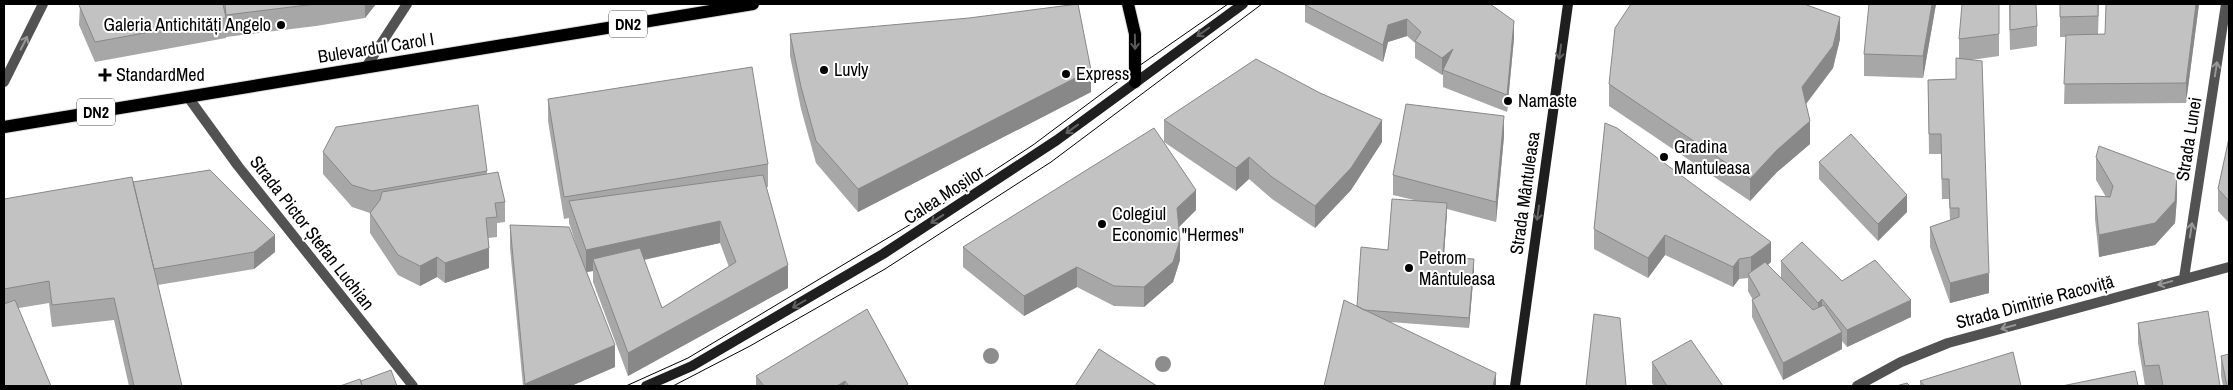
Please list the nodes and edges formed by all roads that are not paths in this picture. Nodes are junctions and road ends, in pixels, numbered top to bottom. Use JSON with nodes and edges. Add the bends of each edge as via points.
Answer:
{"nodes":[{"id":1,"x":43,"y":4,"type":"edge"},
{"id":2,"x":407,"y":4,"type":"edge"},
{"id":3,"x":753,"y":4,"type":"edge"},
{"id":4,"x":1128,"y":4,"type":"edge"},
{"id":5,"x":1242,"y":4,"type":"edge"},
{"id":6,"x":1568,"y":4,"type":"edge"},
{"id":7,"x":2226,"y":4,"type":"edge"},
{"id":8,"x":366,"y":67,"type":"junction"},
{"id":9,"x":4,"y":82,"type":"edge"},
{"id":10,"x":1135,"y":82,"type":"junction"},
{"id":11,"x":188,"y":97,"type":"junction"},
{"id":12,"x":4,"y":127,"type":"edge"},
{"id":13,"x":2229,"y":267,"type":"edge"},
{"id":14,"x":2184,"y":278,"type":"junction"},
{"id":15,"x":413,"y":386,"type":"edge"},
{"id":16,"x":646,"y":386,"type":"edge"},
{"id":17,"x":1515,"y":386,"type":"edge"},
{"id":18,"x":1857,"y":386,"type":"edge"}],
"edges":[{"from":9,"to":1,"type":"street","one_way":true},
{"from":2,"to":8,"type":"street"},
{"from":3,"to":8,"type":"main road","name":"Bulevardul Carol I","number":"DN2"},
{"from":4,"to":10,"type":"main road","one_way":true,"via":[[1135,34]]},
{"from":5,"to":10,"type":"street","name":"Calea Moșilor","one_way":true},
{"from":6,"to":17,"type":"street","name":"Strada Mântuleasa","one_way":true},
{"from":14,"to":7,"type":"street","name":"Strada Lunei","one_way":true},
{"from":8,"to":11,"type":"main road","name":"Bulevardul Carol I","number":"DN2"},
{"from":10,"to":16,"type":"street","name":"Calea Moșilor","one_way":true,"via":[[1057,140],[883,254],[692,366]]},
{"from":11,"to":12,"type":"main road","name":"Bulevardul Carol I","number":"DN2"},
{"from":11,"to":15,"type":"street","name":"Strada Pictor Ștefan Luchian","via":[[238,166]]},
{"from":13,"to":14,"type":"street","name":"Strada Dimitrie Racoviță"},
{"from":14,"to":18,"type":"street","name":"Strada Dimitrie Racoviță","one_way":true,"via":[[1948,343],[1901,362]]}]}
